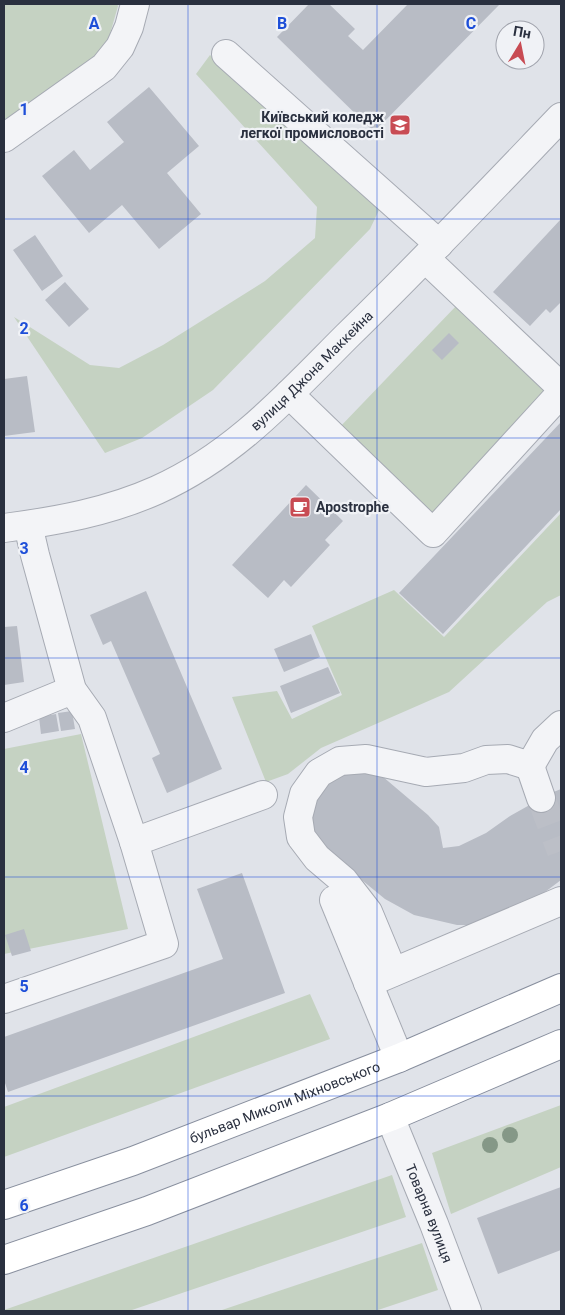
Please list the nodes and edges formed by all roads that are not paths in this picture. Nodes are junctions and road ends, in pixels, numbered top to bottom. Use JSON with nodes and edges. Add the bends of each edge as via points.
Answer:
{"nodes":[{"id":1,"x":135,"y":4,"type":"edge"},
{"id":2,"x":226,"y":54,"type":"dead end"},
{"id":3,"x":561,"y":118,"type":"edge"},
{"id":4,"x":4,"y":138,"type":"edge"},
{"id":5,"x":433,"y":252,"type":"junction"},
{"id":6,"x":561,"y":387,"type":"edge"},
{"id":7,"x":561,"y":393,"type":"edge"},
{"id":8,"x":289,"y":394,"type":"junction"},
{"id":9,"x":16,"y":526,"type":"edge"},
{"id":10,"x":72,"y":690,"type":"junction"},
{"id":11,"x":4,"y":718,"type":"edge"},
{"id":12,"x":561,"y":725,"type":"edge"},
{"id":13,"x":530,"y":766,"type":"junction"},
{"id":14,"x":263,"y":795,"type":"dead end"},
{"id":15,"x":541,"y":798,"type":"tunnel mouth"},
{"id":16,"x":134,"y":842,"type":"junction"},
{"id":17,"x":334,"y":900,"type":"dead end"},
{"id":18,"x":561,"y":901,"type":"edge"},
{"id":19,"x":393,"y":972,"type":"junction"},
{"id":20,"x":368,"y":982,"type":"junction"},
{"id":21,"x":561,"y":988,"type":"edge"},
{"id":22,"x":4,"y":999,"type":"edge"},
{"id":23,"x":561,"y":1044,"type":"edge"},
{"id":24,"x":399,"y":1058,"type":"junction"},
{"id":25,"x":390,"y":1117,"type":"junction"},
{"id":26,"x":4,"y":1204,"type":"edge"},
{"id":27,"x":4,"y":1260,"type":"edge"},
{"id":28,"x":467,"y":1311,"type":"edge"}],
"edges":[{"from":1,"to":4,"type":"street","via":[[120,47],[104,67]]},
{"from":2,"to":5,"type":"street"},
{"from":3,"to":5,"type":"street","name":"вулиця Джона Маккейна"},
{"from":5,"to":6,"type":"street"},
{"from":5,"to":8,"type":"street","name":"вулиця Джона Маккейна"},
{"from":7,"to":8,"type":"street","via":[[433,533]]},
{"from":8,"to":9,"type":"street","name":"вулиця Джона Маккейна","via":[[234,444],[158,490],[68,519]]},
{"from":9,"to":10,"type":"street","via":[[35,555]]},
{"from":10,"to":11,"type":"street"},
{"from":10,"to":16,"type":"street","via":[[92,718]]},
{"from":12,"to":13,"type":"street","via":[[545,740]]},
{"from":13,"to":15,"type":"street"},
{"from":13,"to":19,"type":"street","via":[[508,759],[486,760],[464,768],[426,772],[366,759],[340,761],[319,773],[304,794],[298,817],[301,837],[317,858],[344,881],[368,912]]},
{"from":14,"to":16,"type":"street"},
{"from":16,"to":22,"type":"street","via":[[164,944]]},
{"from":17,"to":20,"type":"street"},
{"from":18,"to":19,"type":"street"},
{"from":19,"to":20,"type":"street"},
{"from":20,"to":24,"type":"street"},
{"from":21,"to":24,"type":"highway","name":"бульвар Миколи Міхновського"},
{"from":23,"to":25,"type":"highway"},
{"from":24,"to":26,"type":"highway","name":"бульвар Миколи Міхновського","via":[[133,1161]]},
{"from":25,"to":27,"type":"highway","via":[[147,1211]]},
{"from":25,"to":28,"type":"street","name":"Товарна вулиця"}]}
